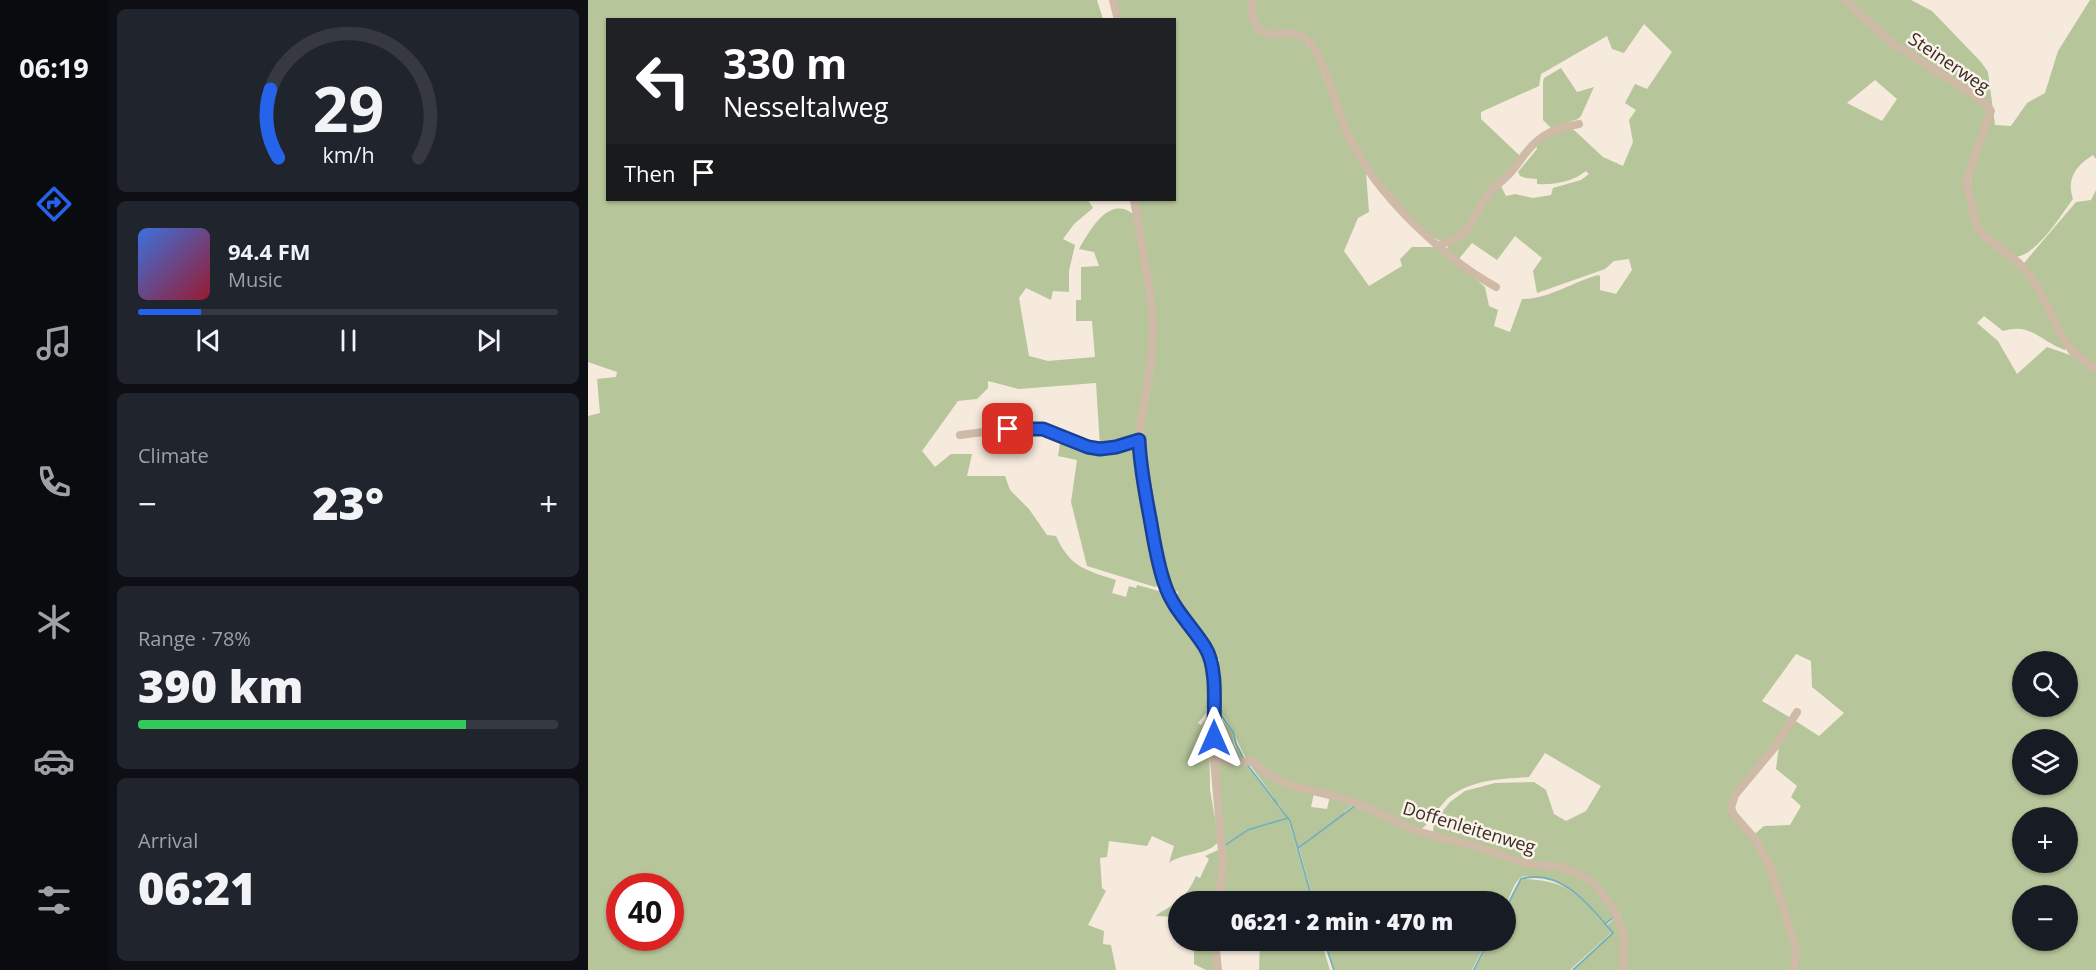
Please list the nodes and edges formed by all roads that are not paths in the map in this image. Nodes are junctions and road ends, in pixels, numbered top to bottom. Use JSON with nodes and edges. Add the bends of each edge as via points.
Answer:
{"nodes":[{"id":1,"x":1113,"y":0,"type":"edge"},
{"id":2,"x":1845,"y":0,"type":"edge"},
{"id":3,"x":1251,"y":2,"type":"edge"},
{"id":4,"x":1118,"y":18,"type":"edge"},
{"id":5,"x":1579,"y":124,"type":"dead end"},
{"id":6,"x":1134,"y":201,"type":"edge"},
{"id":7,"x":1439,"y":245,"type":"junction"},
{"id":8,"x":1496,"y":287,"type":"dead end"},
{"id":9,"x":2096,"y":370,"type":"edge"},
{"id":10,"x":960,"y":435,"type":"dead end"},
{"id":11,"x":1139,"y":440,"type":"junction"},
{"id":12,"x":1797,"y":712,"type":"dead end"},
{"id":13,"x":1214,"y":760,"type":"junction"},
{"id":14,"x":1220,"y":891,"type":"edge"},
{"id":15,"x":1216,"y":951,"type":"edge"},
{"id":16,"x":1218,"y":970,"type":"edge"},
{"id":17,"x":1623,"y":970,"type":"edge"},
{"id":18,"x":1793,"y":970,"type":"edge"}],
"edges":[{"from":1,"to":4,"type":"street"},
{"from":2,"to":9,"type":"street","name":"Steinerweg","via":[[1892,43],[1982,100],[1991,111],[1966,181],[1977,227],[2030,276],[2062,337],[2072,351]]},
{"from":3,"to":7,"type":"street","via":[[1253,20],[1261,31],[1290,32],[1311,44],[1350,141],[1372,176],[1403,213]]},
{"from":5,"to":7,"type":"street","via":[[1544,133],[1491,191],[1472,224],[1451,241]]},
{"from":6,"to":11,"type":"street","via":[[1153,324]]},
{"from":7,"to":8,"type":"street"},
{"from":10,"to":11,"type":"street","via":[[1043,429],[1100,449]]},
{"from":11,"to":13,"type":"street","via":[[1165,587],[1211,660]]},
{"from":12,"to":18,"type":"street","via":[[1736,795],[1731,808],[1770,866],[1794,942]]},
{"from":13,"to":14,"type":"street","via":[[1223,863]]},
{"from":13,"to":17,"type":"street","name":"Doffenleitenweg","via":[[1253,762],[1289,785],[1350,800],[1419,832],[1524,863],[1575,872],[1590,880],[1614,910],[1624,935]]},
{"from":15,"to":16,"type":"street"}]}
